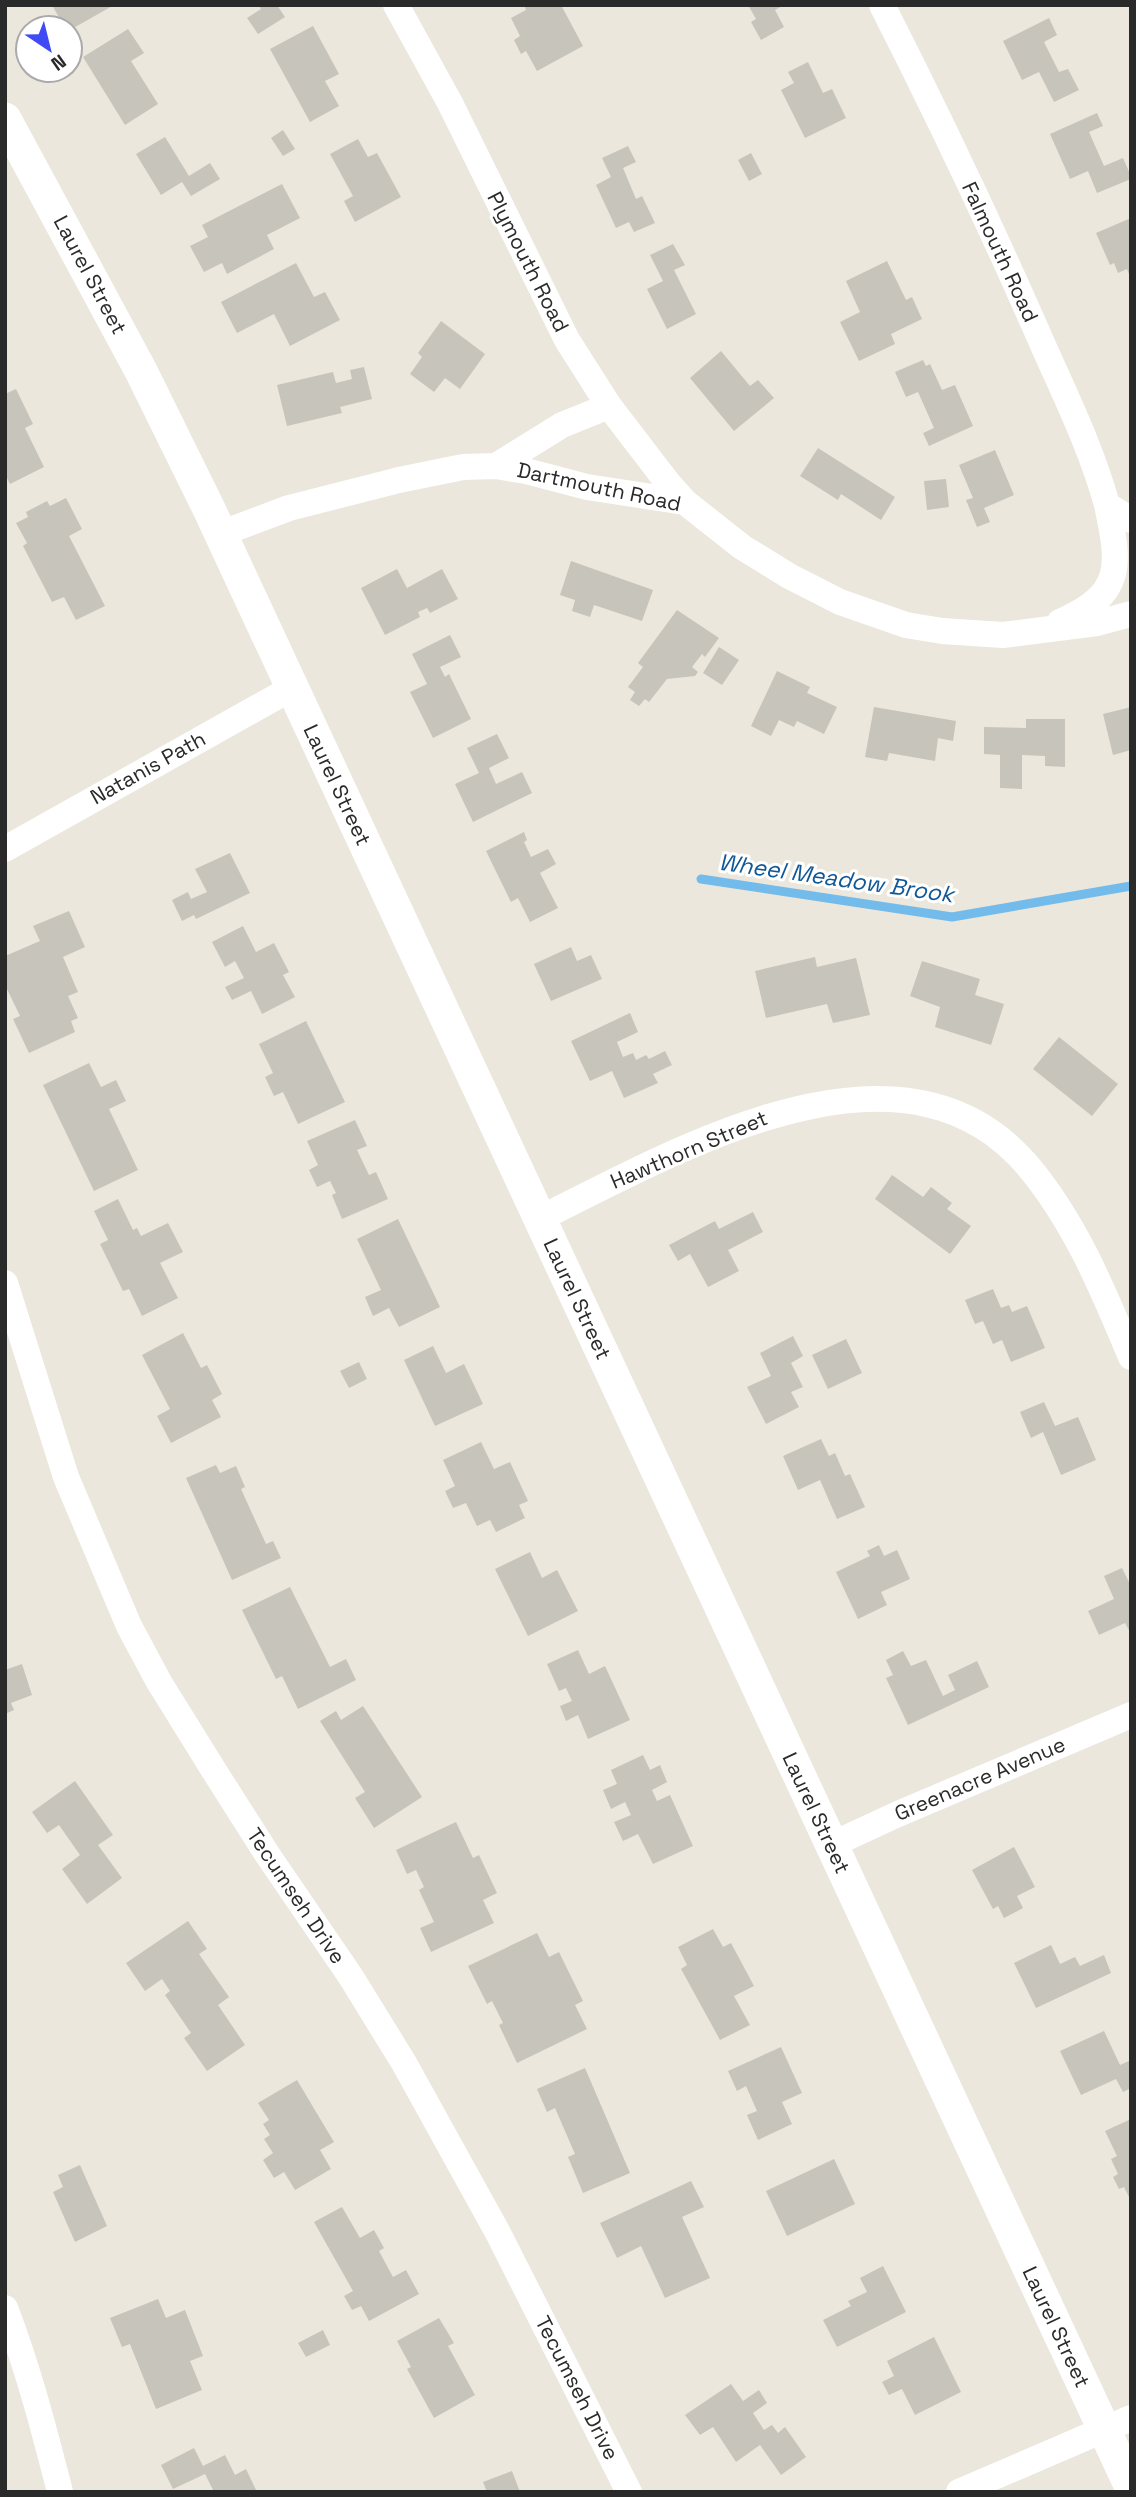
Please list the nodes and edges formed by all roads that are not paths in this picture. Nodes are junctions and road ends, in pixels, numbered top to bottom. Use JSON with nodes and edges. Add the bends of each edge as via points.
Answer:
{"nodes":[{"id":1,"x":396,"y":5,"type":"edge"},
{"id":2,"x":882,"y":5,"type":"edge"},
{"id":3,"x":5,"y":119,"type":"edge"},
{"id":4,"x":609,"y":406,"type":"junction"},
{"id":5,"x":496,"y":466,"type":"junction"},
{"id":6,"x":685,"y":502,"type":"junction"},
{"id":7,"x":1107,"y":505,"type":"junction"},
{"id":8,"x":1131,"y":520,"type":"edge"},
{"id":9,"x":220,"y":534,"type":"junction"},
{"id":10,"x":1131,"y":614,"type":"edge"},
{"id":11,"x":1029,"y":632,"type":"junction"},
{"id":12,"x":292,"y":688,"type":"junction"},
{"id":13,"x":5,"y":849,"type":"edge"},
{"id":14,"x":539,"y":1219,"type":"junction"},
{"id":15,"x":5,"y":1283,"type":"edge"},
{"id":16,"x":1131,"y":1357,"type":"edge"},
{"id":17,"x":1131,"y":1715,"type":"edge"},
{"id":18,"x":831,"y":1845,"type":"junction"},
{"id":19,"x":5,"y":2308,"type":"edge"},
{"id":20,"x":1117,"y":2424,"type":"edge"},
{"id":21,"x":1131,"y":2487,"type":"edge"},
{"id":22,"x":60,"y":2492,"type":"edge"},
{"id":23,"x":629,"y":2492,"type":"edge"},
{"id":24,"x":960,"y":2492,"type":"edge"}],
"edges":[{"from":1,"to":4,"type":"street","name":"Plymouth Road","via":[[450,103],[567,340]]},
{"from":2,"to":7,"type":"street","name":"Falmouth Road","via":[[1015,282],[1091,456]]},
{"from":3,"to":9,"type":"street","name":"Laurel Street","via":[[141,371]]},
{"from":4,"to":5,"type":"street","name":"Dartmouth Road","via":[[562,425]]},
{"from":4,"to":6,"type":"street","name":"Plymouth Road"},
{"from":5,"to":6,"type":"street","name":"Dartmouth Road","via":[[587,487]]},
{"from":5,"to":9,"type":"street","name":"Dartmouth Road","via":[[463,467],[399,480],[289,508]]},
{"from":6,"to":11,"type":"street","name":"Dartmouth Road","via":[[765,562],[866,613],[934,630],[1003,635]]},
{"from":7,"to":8,"type":"street"},
{"from":7,"to":11,"type":"street","name":"Falmouth Road","via":[[1114,548],[1112,582],[1077,613]]},
{"from":9,"to":12,"type":"street","name":"Laurel Street"},
{"from":10,"to":11,"type":"street","name":"Dartmouth Road"},
{"from":12,"to":13,"type":"street","name":"Natanis Path"},
{"from":12,"to":14,"type":"street","name":"Laurel Street"},
{"from":14,"to":16,"type":"street","name":"Hawthorn Street","via":[[696,1143],[760,1118],[849,1100],[920,1103],[987,1131],[1027,1165],[1081,1246]]},
{"from":14,"to":18,"type":"street","name":"Laurel Street"},
{"from":15,"to":23,"type":"street","name":"Tecumseh Drive","via":[[66,1477],[129,1626],[218,1777],[404,2063],[498,2233]]},
{"from":17,"to":18,"type":"street","name":"Greenacre Avenue"},
{"from":18,"to":20,"type":"street","name":"Laurel Street"},
{"from":19,"to":22,"type":"street","via":[[21,2348]]},
{"from":20,"to":21,"type":"street","name":"Laurel Street"},
{"from":20,"to":24,"type":"street"}]}
